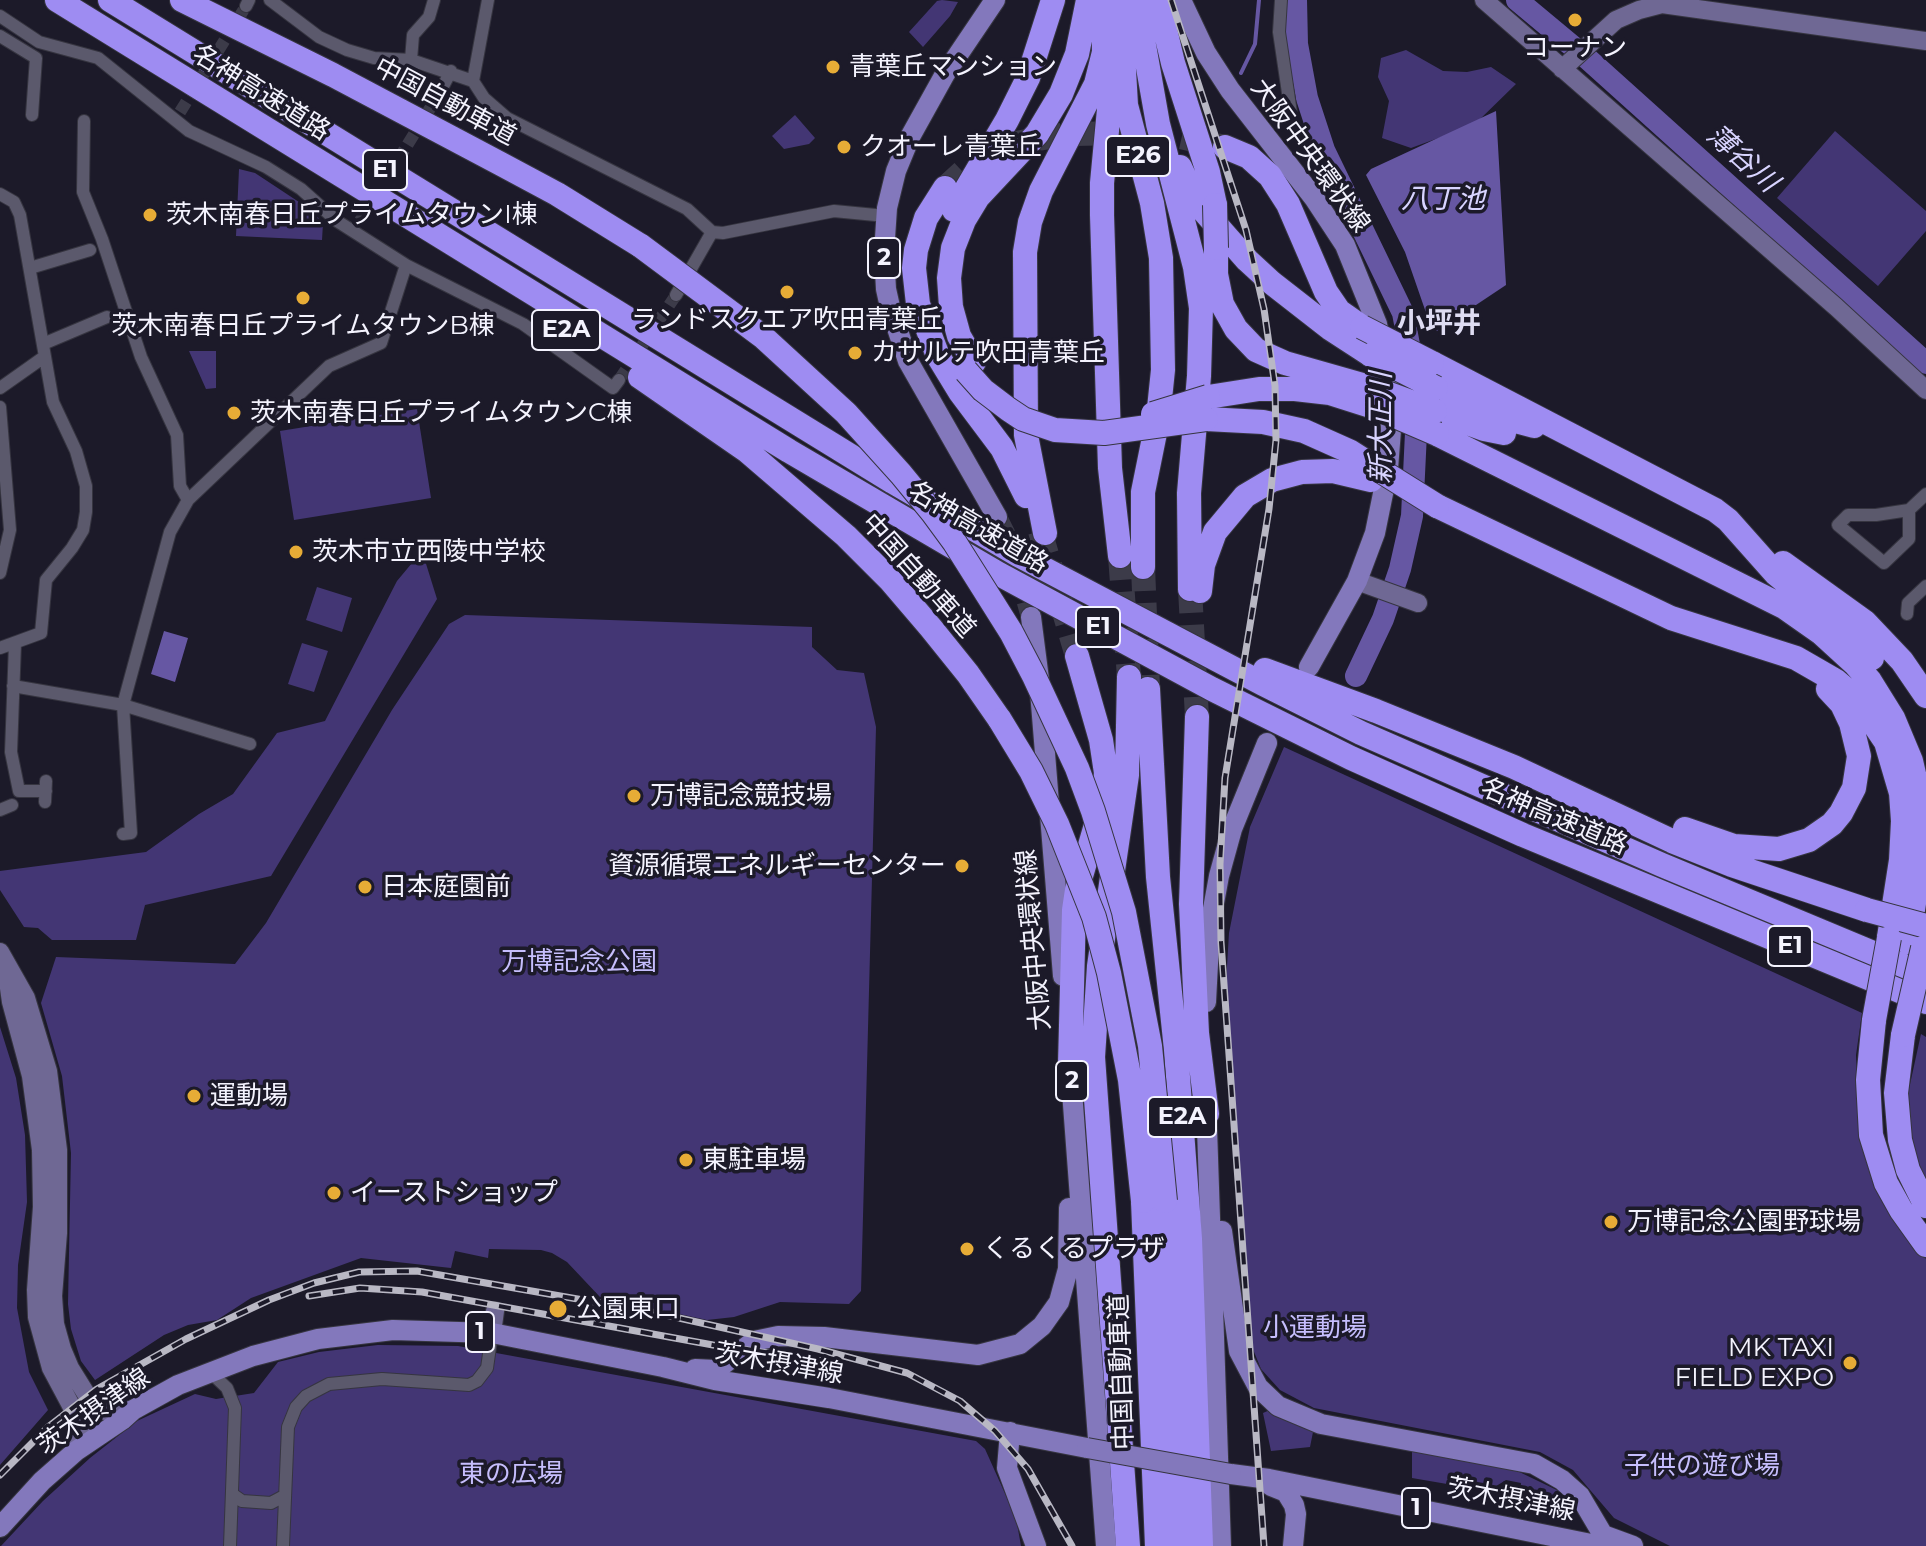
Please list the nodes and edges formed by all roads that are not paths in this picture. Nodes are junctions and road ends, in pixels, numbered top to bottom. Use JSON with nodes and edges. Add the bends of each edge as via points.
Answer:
{"nodes":[{"id":1,"x":110,"y":0,"type":"edge"},
{"id":2,"x":182,"y":0,"type":"edge"},
{"id":3,"x":270,"y":0,"type":"edge"},
{"id":4,"x":434,"y":0,"type":"edge"},
{"id":5,"x":488,"y":0,"type":"edge"},
{"id":6,"x":995,"y":0,"type":"edge"},
{"id":7,"x":1053,"y":0,"type":"edge"},
{"id":8,"x":1088,"y":0,"type":"edge"},
{"id":9,"x":1103,"y":0,"type":"edge"},
{"id":10,"x":1110,"y":0,"type":"edge"},
{"id":11,"x":1120,"y":0,"type":"edge"},
{"id":12,"x":1136,"y":0,"type":"edge"},
{"id":13,"x":1158,"y":0,"type":"edge"},
{"id":14,"x":1181,"y":0,"type":"edge"},
{"id":15,"x":1281,"y":0,"type":"edge"},
{"id":16,"x":1484,"y":0,"type":"edge"},
{"id":17,"x":64,"y":5,"type":"edge"},
{"id":18,"x":0,"y":16,"type":"edge"},
{"id":19,"x":0,"y":36,"type":"edge"},
{"id":20,"x":1926,"y":41,"type":"edge"},
{"id":21,"x":1142,"y":42,"type":"junction"},
{"id":22,"x":1574,"y":58,"type":"junction"},
{"id":23,"x":411,"y":60,"type":"junction"},
{"id":24,"x":451,"y":71,"type":"junction"},
{"id":25,"x":473,"y":81,"type":"junction"},
{"id":26,"x":439,"y":94,"type":"tunnel mouth"},
{"id":27,"x":1291,"y":113,"type":"dead end"},
{"id":28,"x":32,"y":115,"type":"dead end"},
{"id":29,"x":84,"y":121,"type":"dead end"},
{"id":30,"x":1225,"y":147,"type":"tunnel mouth"},
{"id":31,"x":945,"y":188,"type":"tunnel mouth"},
{"id":32,"x":0,"y":194,"type":"edge"},
{"id":33,"x":886,"y":216,"type":"junction"},
{"id":34,"x":712,"y":232,"type":"junction"},
{"id":35,"x":90,"y":250,"type":"dead end"},
{"id":36,"x":406,"y":265,"type":"junction"},
{"id":37,"x":30,"y":268,"type":"junction"},
{"id":38,"x":676,"y":295,"type":"tunnel mouth"},
{"id":39,"x":107,"y":317,"type":"dead end"},
{"id":40,"x":44,"y":350,"type":"junction"},
{"id":41,"x":970,"y":367,"type":"junction"},
{"id":42,"x":619,"y":380,"type":"dead end"},
{"id":43,"x":0,"y":388,"type":"edge"},
{"id":44,"x":1926,"y":390,"type":"edge"},
{"id":45,"x":1374,"y":397,"type":"junction"},
{"id":46,"x":0,"y":407,"type":"edge"},
{"id":47,"x":1207,"y":408,"type":"junction"},
{"id":48,"x":1436,"y":411,"type":"junction"},
{"id":49,"x":1582,"y":440,"type":"junction"},
{"id":50,"x":1372,"y":473,"type":"junction"},
{"id":51,"x":1926,"y":494,"type":"edge"},
{"id":52,"x":188,"y":500,"type":"junction"},
{"id":53,"x":1909,"y":510,"type":"junction"},
{"id":54,"x":997,"y":517,"type":"tunnel mouth"},
{"id":55,"x":1741,"y":535,"type":"junction"},
{"id":56,"x":1120,"y":556,"type":"tunnel mouth"},
{"id":57,"x":1143,"y":567,"type":"tunnel mouth"},
{"id":58,"x":0,"y":573,"type":"edge"},
{"id":59,"x":1357,"y":581,"type":"junction"},
{"id":60,"x":1926,"y":586,"type":"edge"},
{"id":61,"x":1412,"y":600,"type":"dead end"},
{"id":62,"x":1907,"y":614,"type":"dead end"},
{"id":63,"x":1031,"y":617,"type":"tunnel mouth"},
{"id":64,"x":1161,"y":631,"type":"junction"},
{"id":65,"x":1734,"y":639,"type":"junction"},
{"id":66,"x":15,"y":644,"type":"junction"},
{"id":67,"x":0,"y":648,"type":"edge"},
{"id":68,"x":1077,"y":656,"type":"tunnel mouth"},
{"id":69,"x":1309,"y":667,"type":"dead end"},
{"id":70,"x":13,"y":686,"type":"junction"},
{"id":71,"x":1926,"y":696,"type":"edge"},
{"id":72,"x":123,"y":705,"type":"junction"},
{"id":73,"x":1197,"y":717,"type":"tunnel mouth"},
{"id":74,"x":1267,"y":743,"type":"dead end"},
{"id":75,"x":250,"y":744,"type":"dead end"},
{"id":76,"x":1926,"y":758,"type":"edge"},
{"id":77,"x":1514,"y":767,"type":"junction"},
{"id":78,"x":46,"y":791,"type":"dead end"},
{"id":79,"x":123,"y":834,"type":"dead end"},
{"id":80,"x":1653,"y":890,"type":"junction"},
{"id":81,"x":1914,"y":937,"type":"edge"},
{"id":82,"x":3,"y":958,"type":"edge"},
{"id":83,"x":1926,"y":975,"type":"edge"},
{"id":84,"x":1926,"y":1002,"type":"edge"},
{"id":85,"x":1926,"y":1016,"type":"edge"},
{"id":86,"x":1889,"y":1027,"type":"junction"},
{"id":87,"x":1070,"y":1064,"type":"junction"},
{"id":88,"x":1074,"y":1113,"type":"junction"},
{"id":89,"x":1207,"y":1114,"type":"junction"},
{"id":90,"x":1885,"y":1137,"type":"junction"},
{"id":91,"x":1208,"y":1152,"type":"junction"},
{"id":92,"x":1154,"y":1201,"type":"junction"},
{"id":93,"x":1926,"y":1206,"type":"edge"},
{"id":94,"x":1926,"y":1229,"type":"edge"},
{"id":95,"x":1926,"y":1243,"type":"edge"},
{"id":96,"x":495,"y":1311,"type":"dead end"},
{"id":97,"x":492,"y":1333,"type":"junction"},
{"id":98,"x":663,"y":1367,"type":"junction"},
{"id":99,"x":209,"y":1371,"type":"junction"},
{"id":100,"x":133,"y":1410,"type":"junction"},
{"id":101,"x":1010,"y":1432,"type":"junction"},
{"id":102,"x":76,"y":1451,"type":"junction"},
{"id":103,"x":1261,"y":1480,"type":"junction"},
{"id":104,"x":232,"y":1494,"type":"junction"},
{"id":105,"x":284,"y":1496,"type":"junction"},
{"id":106,"x":0,"y":1527,"type":"edge"},
{"id":107,"x":230,"y":1546,"type":"edge"},
{"id":108,"x":283,"y":1546,"type":"edge"},
{"id":109,"x":1036,"y":1546,"type":"edge"},
{"id":110,"x":1106,"y":1546,"type":"edge"},
{"id":111,"x":1128,"y":1546,"type":"edge"},
{"id":112,"x":1157,"y":1546,"type":"edge"},
{"id":113,"x":1178,"y":1546,"type":"edge"},
{"id":114,"x":1201,"y":1546,"type":"edge"},
{"id":115,"x":1221,"y":1546,"type":"edge"},
{"id":116,"x":1293,"y":1546,"type":"edge"},
{"id":117,"x":1601,"y":1546,"type":"edge"},
{"id":118,"x":1633,"y":1546,"type":"edge"}],
"edges":[{"from":1,"to":64,"type":"highway","name":"名神高速道路","number":"E1","via":[[880,474]]},
{"from":2,"to":92,"type":"highway","name":"中国自動車道","number":"E2A","bridge":true,"via":[[557,194],[641,246],[762,336],[874,442],[955,543],[1011,632],[1093,811],[1124,912],[1150,1046]]},
{"from":3,"to":23,"type":"street","via":[[319,37],[347,50]]},
{"from":4,"to":23,"type":"street","via":[[429,17],[413,35]]},
{"from":5,"to":25,"type":"street"},
{"from":6,"to":33,"type":"main road","number":"2","via":[[919,118],[896,171]]},
{"from":7,"to":41,"type":"highway","via":[[1028,78],[965,189],[940,251],[939,312],[949,342]]},
{"from":8,"to":41,"type":"highway","via":[[1077,54],[1061,94],[1037,134],[978,197],[953,248],[951,307]]},
{"from":9,"to":31,"type":"highway","via":[[1104,52],[1096,84],[1041,191],[1025,252],[1026,435],[1043,532],[1012,465],[938,356],[918,304],[918,241]]},
{"from":10,"to":56,"type":"highway","number":"E26","via":[[1112,78],[1102,215],[1110,468]]},
{"from":11,"to":57,"type":"highway","number":"E26","via":[[1126,105],[1157,229],[1163,310],[1161,392],[1143,492]]},
{"from":12,"to":21,"type":"highway"},
{"from":13,"to":45,"type":"highway","bridge":true,"via":[[1215,205],[1222,304],[1256,350]]},
{"from":14,"to":59,"type":"main road","name":"大阪中央環状線","via":[[1230,90],[1345,245],[1377,324],[1389,383],[1388,469],[1375,533]]},
{"from":15,"to":27,"type":"street","via":[[1279,32]]},
{"from":16,"to":22,"type":"street"},
{"from":17,"to":80,"type":"highway","name":"名神高速道路","number":"E1","via":[[789,451],[999,574],[1351,758]]},
{"from":17,"to":92,"type":"highway","name":"中国自動車道","number":"E2A","bridge":true,"via":[[248,132],[645,381],[747,451],[890,580],[1000,720],[1057,824],[1094,917],[1109,973]]},
{"from":18,"to":36,"type":"street","via":[[39,42],[98,58],[178,116],[189,131],[266,167]]},
{"from":19,"to":28,"type":"street","via":[[36,58]]},
{"from":20,"to":22,"type":"street","via":[[1662,4],[1616,20]]},
{"from":21,"to":48,"type":"highway","bridge":true,"via":[[1184,177],[1203,210],[1272,283],[1371,355]]},
{"from":21,"to":50,"type":"highway","via":[[1201,308],[1189,493],[1195,590],[1215,532],[1245,496],[1272,480],[1302,472]]},
{"from":22,"to":44,"type":"street"},
{"from":23,"to":24,"type":"street"},
{"from":24,"to":25,"type":"street"},
{"from":24,"to":26,"type":"street"},
{"from":25,"to":34,"type":"street","via":[[507,118],[687,209]]},
{"from":29,"to":52,"type":"street","via":[[83,192],[141,357],[177,435],[180,486]]},
{"from":30,"to":49,"type":"highway","bridge":true,"via":[[1249,157],[1270,176],[1339,311]]},
{"from":32,"to":37,"type":"street","via":[[14,202],[20,215]]},
{"from":33,"to":34,"type":"street","via":[[834,211]]},
{"from":33,"to":54,"type":"main road","number":"2","via":[[886,289],[900,341]]},
{"from":34,"to":38,"type":"street"},
{"from":35,"to":37,"type":"street"},
{"from":36,"to":42,"type":"street","via":[[523,324],[613,388]]},
{"from":36,"to":52,"type":"street","via":[[381,343],[329,366]]},
{"from":37,"to":40,"type":"street"},
{"from":39,"to":40,"type":"street"},
{"from":40,"to":43,"type":"street"},
{"from":40,"to":66,"type":"street","via":[[53,402],[80,462],[86,512],[83,530],[46,580],[41,633]]},
{"from":41,"to":47,"type":"highway","bridge":true,"via":[[983,390],[1008,409],[1055,430],[1104,433]]},
{"from":45,"to":47,"type":"highway","via":[[1259,389]]},
{"from":45,"to":48,"type":"highway","bridge":true},
{"from":46,"to":58,"type":"street","via":[[10,530]]},
{"from":47,"to":50,"type":"highway","via":[[1304,431],[1351,452]]},
{"from":48,"to":49,"type":"highway","via":[[1494,431]]},
{"from":48,"to":81,"type":"highway","via":[[1784,607],[1856,665],[1893,718],[1921,804]]},
{"from":49,"to":55,"type":"highway","via":[[1702,502]]},
{"from":50,"to":65,"type":"highway","bridge":true,"via":[[1671,618]]},
{"from":51,"to":53,"type":"street"},
{"from":52,"to":72,"type":"street","via":[[170,532]]},
{"from":53,"to":53,"type":"street","via":[[1848,515],[1838,525],[1884,563],[1909,539]]},
{"from":55,"to":71,"type":"highway","via":[[1865,622]]},
{"from":55,"to":76,"type":"highway","via":[[1776,574],[1870,657],[1907,710]]},
{"from":59,"to":61,"type":"street"},
{"from":59,"to":69,"type":"main road","name":"大阪中央環状線"},
{"from":60,"to":62,"type":"street","via":[[1908,603]]},
{"from":63,"to":87,"type":"main road","name":"大阪中央環状線","number":"2"},
{"from":64,"to":77,"type":"highway"},
{"from":64,"to":83,"type":"highway","name":"名神高速道路","number":"E1","via":[[1361,733]]},
{"from":65,"to":77,"type":"highway","via":[[1821,682],[1851,723],[1859,756],[1854,788],[1832,824],[1809,840],[1779,849],[1734,846]]},
{"from":65,"to":81,"type":"highway","via":[[1796,658],[1836,681],[1856,698],[1886,742],[1903,821],[1898,885]]},
{"from":66,"to":67,"type":"street"},
{"from":66,"to":70,"type":"street"},
{"from":68,"to":87,"type":"highway","via":[[1106,773],[1074,910]]},
{"from":70,"to":72,"type":"street"},
{"from":70,"to":78,"type":"street","via":[[11,752],[19,791]]},
{"from":72,"to":75,"type":"street"},
{"from":72,"to":79,"type":"street","via":[[131,833]]},
{"from":73,"to":89,"type":"highway","via":[[1191,916]]},
{"from":74,"to":89,"type":"main road","via":[[1232,829],[1214,900],[1206,997]]},
{"from":77,"to":81,"type":"highway","bridge":true,"via":[[1672,841],[1867,910]]},
{"from":80,"to":84,"type":"highway","name":"名神高速道路","number":"E1"},
{"from":80,"to":85,"type":"highway"},
{"from":81,"to":86,"type":"highway","bridge":true},
{"from":81,"to":86,"type":"highway","bridge":true},
{"from":82,"to":100,"type":"street","via":[[26,998],[48,1071],[59,1178],[53,1296],[62,1349],[93,1405],[110,1413]]},
{"from":82,"to":102,"type":"street","via":[[31,1076],[41,1150],[37,1317],[51,1368],[83,1428]]},
{"from":86,"to":90,"type":"highway","via":[[1882,1081]]},
{"from":86,"to":93,"type":"highway","via":[[1899,1132],[1908,1170]]},
{"from":86,"to":95,"type":"highway","via":[[1868,1061],[1871,1135],[1886,1183]]},
{"from":87,"to":88,"type":"main road","name":"大阪中央環状線","number":"2"},
{"from":88,"to":98,"type":"main road","via":[[1064,1286],[1051,1315],[1020,1344],[978,1355],[778,1336],[754,1341],[716,1370]]},
{"from":88,"to":110,"type":"main road","name":"大阪中央環状線","number":"2"},
{"from":89,"to":91,"type":"main road"},
{"from":90,"to":94,"type":"highway","via":[[1897,1176]]},
{"from":90,"to":95,"type":"highway","via":[[1901,1196]]},
{"from":91,"to":115,"type":"main road"},
{"from":91,"to":118,"type":"main road","via":[[1239,1351],[1266,1397],[1321,1424],[1534,1464],[1580,1496],[1603,1535]]},
{"from":92,"to":112,"type":"highway","name":"中国自動車道","number":"E2A"},
{"from":92,"to":113,"type":"highway","name":"中国自動車道","number":"E2A"},
{"from":96,"to":97,"type":"street"},
{"from":97,"to":98,"type":"main road","name":"茨木摂津線","number":"1"},
{"from":97,"to":99,"type":"main road","name":"茨木摂津線","number":"1","via":[[393,1330],[318,1339]]},
{"from":97,"to":105,"type":"street","via":[[487,1368],[469,1385],[382,1379],[329,1384],[306,1396],[288,1427]]},
{"from":98,"to":101,"type":"main road","name":"茨木摂津線","number":"1"},
{"from":99,"to":100,"type":"main road","name":"茨木摂津線","number":"1"},
{"from":99,"to":104,"type":"street","via":[[227,1388],[235,1408]]},
{"from":100,"to":102,"type":"main road","name":"茨木摂津線","number":"1"},
{"from":101,"to":103,"type":"main road","name":"茨木摂津線","number":"1","bridge":true},
{"from":101,"to":109,"type":"main road","via":[[1007,1468]]},
{"from":102,"to":106,"type":"main road","name":"茨木摂津線","number":"1"},
{"from":103,"to":116,"type":"main road","via":[[1291,1498],[1296,1514]]},
{"from":103,"to":117,"type":"main road","name":"茨木摂津線","number":"1"},
{"from":104,"to":105,"type":"street","via":[[242,1501],[271,1503]]},
{"from":104,"to":107,"type":"street"},
{"from":105,"to":108,"type":"street"},
{"from":111,"to":114,"type":"highway","number":"E2A","via":[[1093,1057],[1099,966],[1138,683],[1190,1239]]}]}
